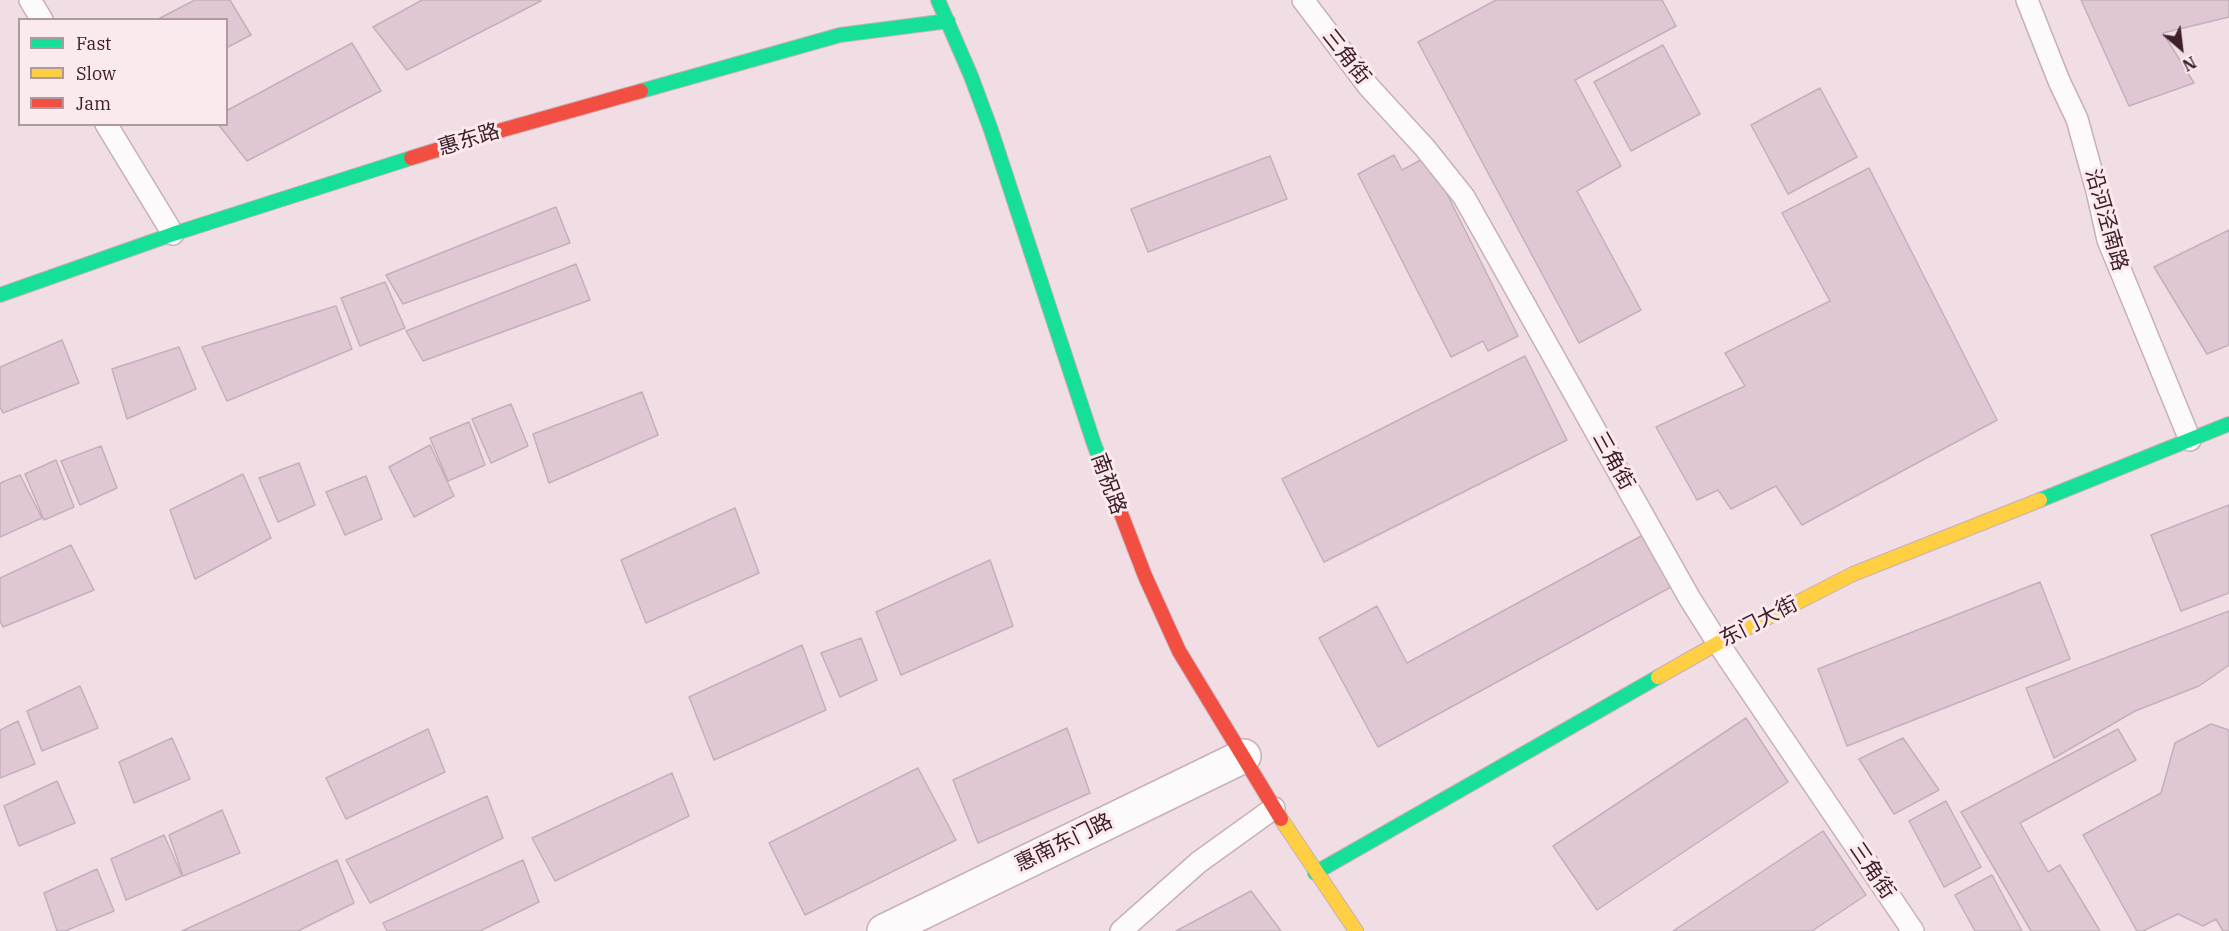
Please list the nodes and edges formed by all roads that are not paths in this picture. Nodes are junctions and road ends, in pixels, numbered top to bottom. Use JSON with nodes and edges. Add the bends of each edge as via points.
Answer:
{"nodes":[{"id":1,"x":30,"y":0,"type":"edge"},
{"id":2,"x":938,"y":0,"type":"edge"},
{"id":3,"x":1303,"y":0,"type":"edge"},
{"id":4,"x":2027,"y":0,"type":"edge"},
{"id":5,"x":41,"y":18,"type":"edge"},
{"id":6,"x":948,"y":21,"type":"junction"},
{"id":7,"x":107,"y":126,"type":"edge"},
{"id":8,"x":173,"y":234,"type":"junction"},
{"id":9,"x":0,"y":295,"type":"edge"},
{"id":10,"x":2229,"y":424,"type":"edge"},
{"id":11,"x":2190,"y":440,"type":"junction"},
{"id":12,"x":1718,"y":643,"type":"junction"},
{"id":13,"x":1244,"y":756,"type":"junction"},
{"id":14,"x":1274,"y":808,"type":"junction"},
{"id":15,"x":1315,"y":873,"type":"junction"},
{"id":16,"x":884,"y":931,"type":"edge"},
{"id":17,"x":1120,"y":931,"type":"edge"},
{"id":18,"x":1356,"y":931,"type":"edge"},
{"id":19,"x":1913,"y":931,"type":"edge"}],
"edges":[{"from":1,"to":5,"type":"lane"},
{"from":2,"to":6,"type":"street","name":"南祝路"},
{"from":3,"to":12,"type":"lane","name":"三角街","via":[[1369,87],[1464,197]]},
{"from":4,"to":11,"type":"lane","name":"沿河泾南路","via":[[2077,119],[2108,240]]},
{"from":6,"to":8,"type":"street","name":"惠东路","via":[[840,35],[488,134]]},
{"from":6,"to":13,"type":"street","name":"南祝路","via":[[992,130],[1121,520],[1179,651]]},
{"from":7,"to":8,"type":"lane"},
{"from":8,"to":9,"type":"street","name":"惠东路"},
{"from":10,"to":11,"type":"street","name":"东门大街"},
{"from":11,"to":12,"type":"street","name":"东门大街","via":[[1854,574]]},
{"from":12,"to":15,"type":"street","name":"东门大街"},
{"from":12,"to":19,"type":"lane","name":"三角街"},
{"from":13,"to":14,"type":"street","name":"南祝路"},
{"from":13,"to":16,"type":"street","name":"惠南东门路"},
{"from":14,"to":15,"type":"street","name":"南祝路"},
{"from":14,"to":17,"type":"lane","via":[[1199,862]]},
{"from":15,"to":18,"type":"street","name":"南祝路"}]}
